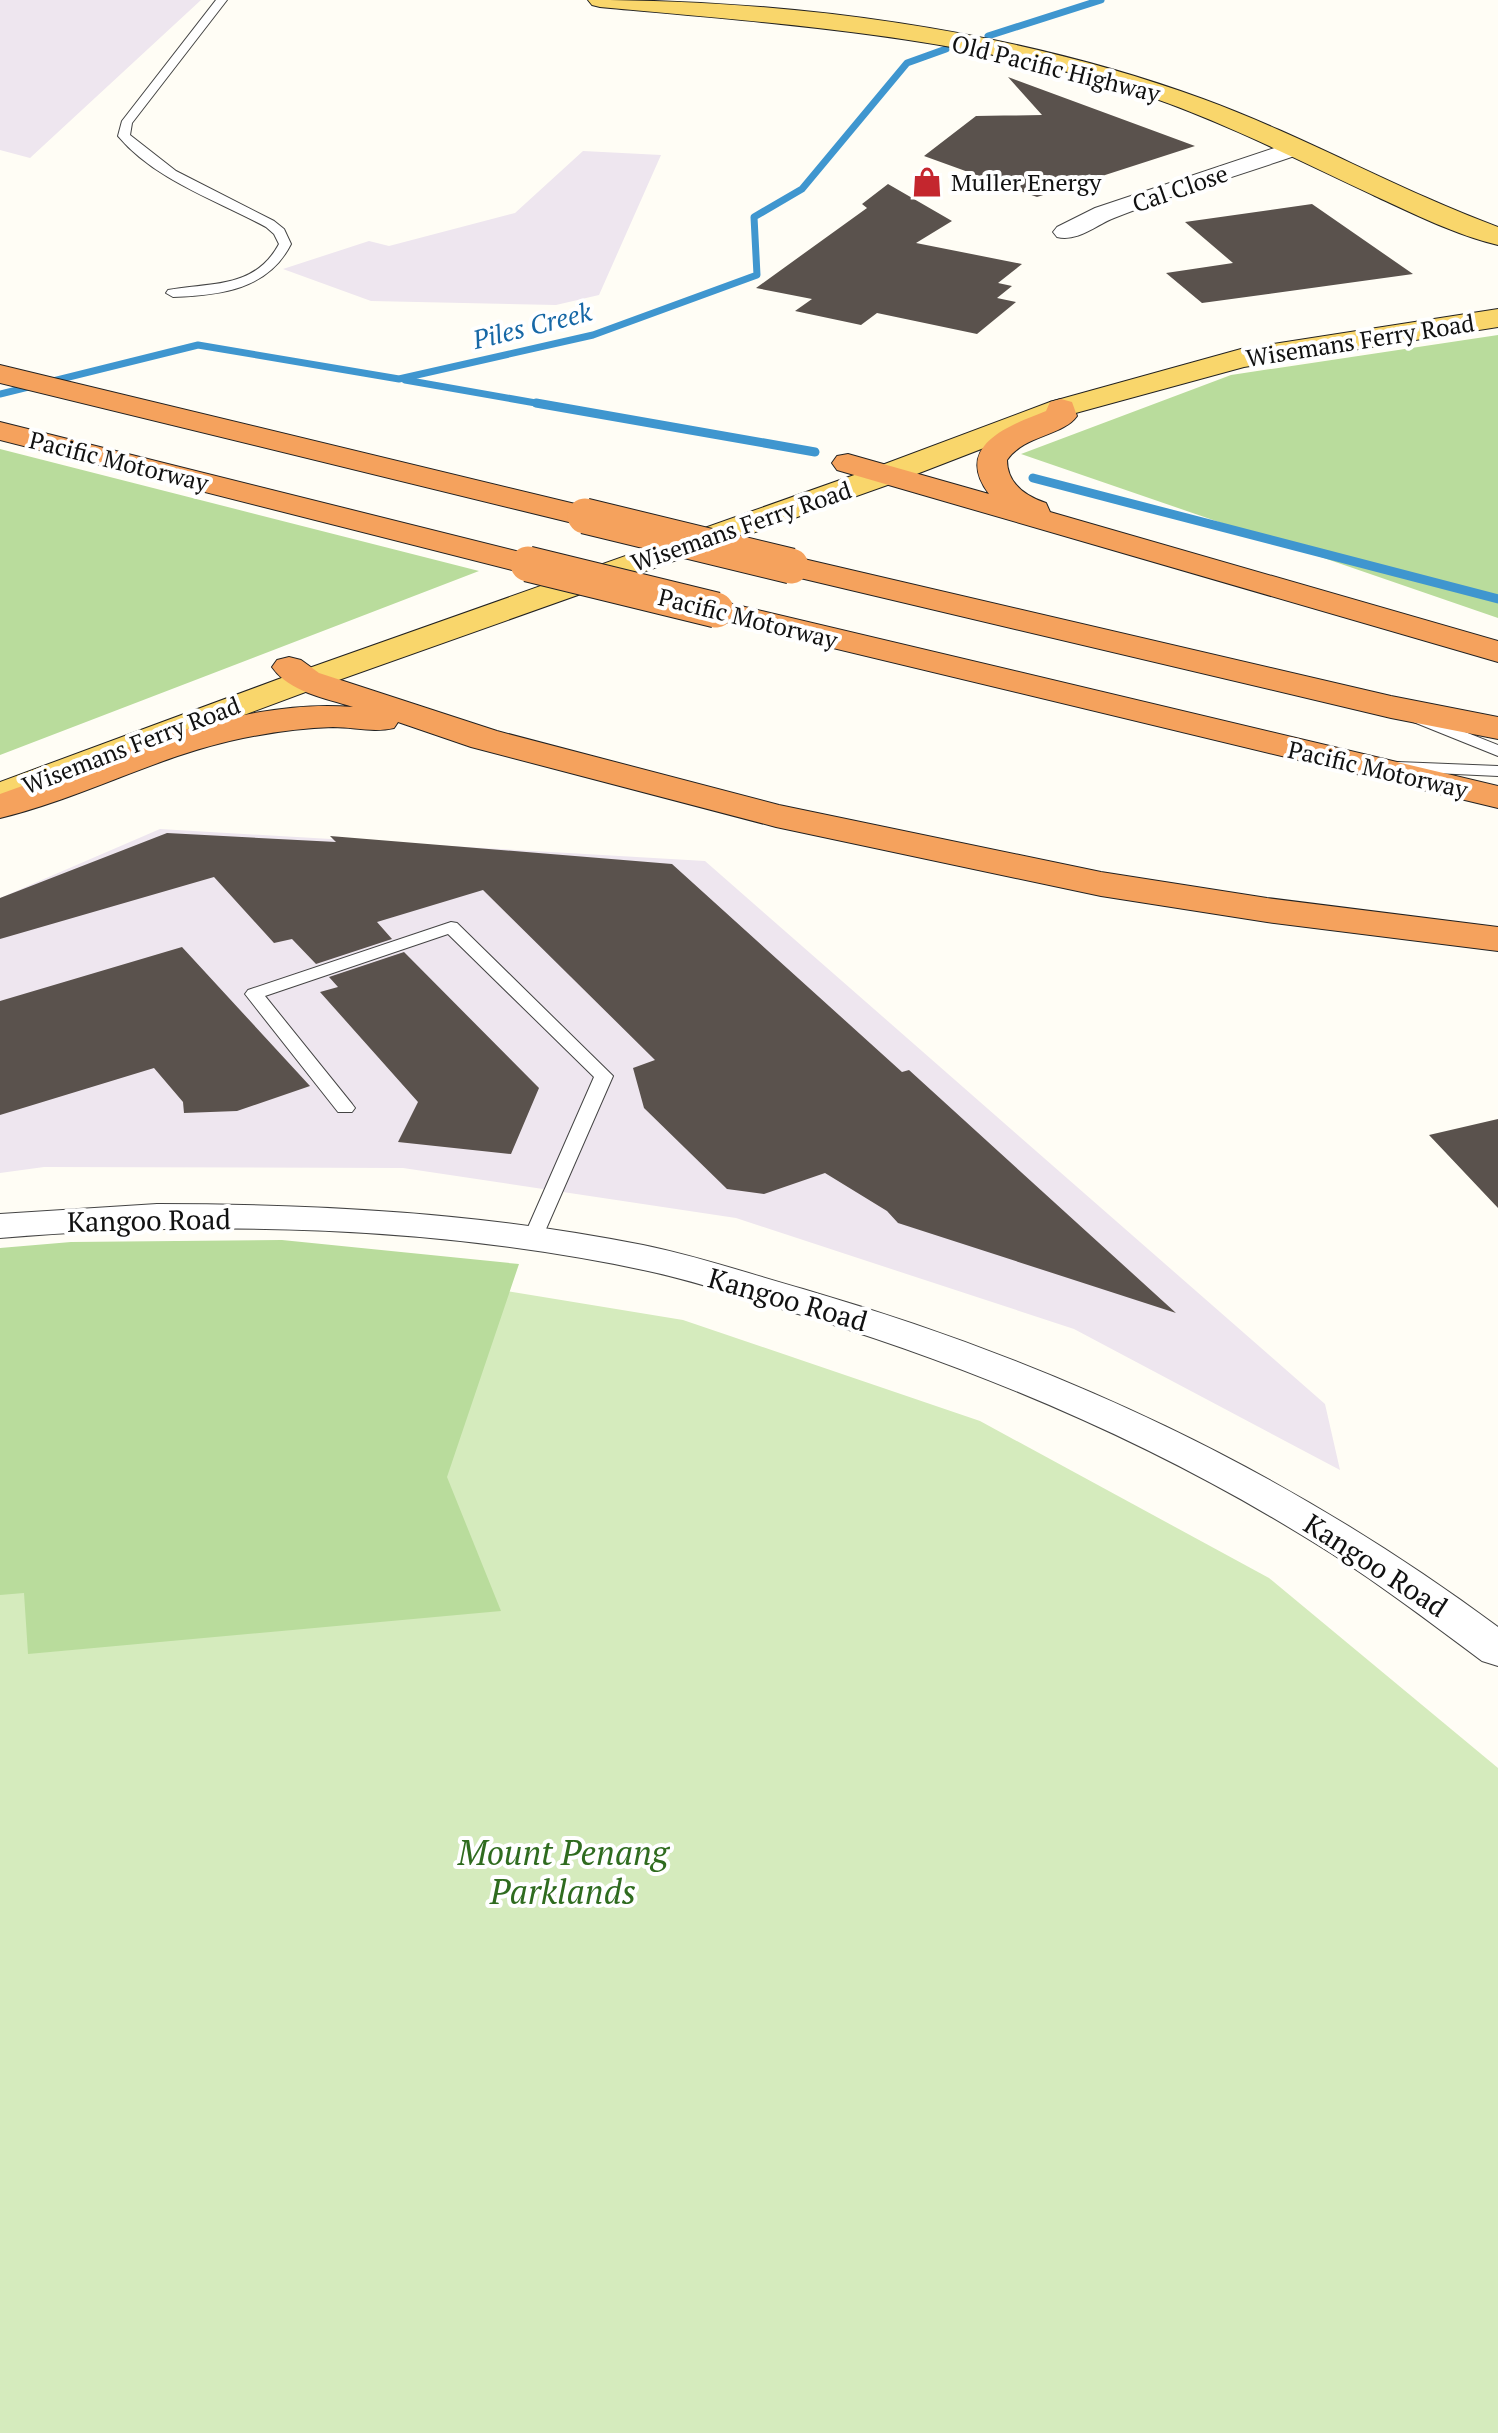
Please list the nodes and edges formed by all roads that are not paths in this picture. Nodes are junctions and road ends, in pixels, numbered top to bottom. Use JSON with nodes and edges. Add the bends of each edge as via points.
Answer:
{"nodes":[{"id":1,"x":222,"y":0,"type":"edge"},
{"id":2,"x":600,"y":0,"type":"edge"},
{"id":3,"x":1295,"y":148,"type":"junction"},
{"id":4,"x":1066,"y":232,"type":"dead end"},
{"id":5,"x":1494,"y":237,"type":"edge"},
{"id":6,"x":173,"y":293,"type":"dead end"},
{"id":7,"x":1498,"y":302,"type":"edge"},
{"id":8,"x":1498,"y":318,"type":"edge"},
{"id":9,"x":0,"y":374,"type":"edge"},
{"id":10,"x":1061,"y":408,"type":"junction"},
{"id":11,"x":0,"y":431,"type":"edge"},
{"id":12,"x":848,"y":463,"type":"junction"},
{"id":13,"x":885,"y":475,"type":"junction"},
{"id":14,"x":1122,"y":542,"type":"junction"},
{"id":15,"x":1498,"y":652,"type":"edge"},
{"id":16,"x":298,"y":674,"type":"junction"},
{"id":17,"x":1391,"y":707,"type":"junction"},
{"id":18,"x":1498,"y":728,"type":"edge"},
{"id":19,"x":484,"y":739,"type":"junction"},
{"id":20,"x":1498,"y":751,"type":"edge"},
{"id":21,"x":1355,"y":765,"type":"junction"},
{"id":22,"x":1498,"y":771,"type":"edge"},
{"id":23,"x":0,"y":772,"type":"edge"},
{"id":24,"x":0,"y":795,"type":"edge"},
{"id":25,"x":1498,"y":797,"type":"edge"},
{"id":26,"x":0,"y":807,"type":"edge"},
{"id":27,"x":1498,"y":939,"type":"edge"},
{"id":28,"x":345,"y":1108,"type":"dead end"},
{"id":29,"x":0,"y":1226,"type":"edge"},
{"id":30,"x":532,"y":1241,"type":"junction"},
{"id":31,"x":1498,"y":1650,"type":"edge"}],
"edges":[{"from":1,"to":6,"type":"lane","via":[[126,123],[124,136],[153,162],[270,224],[285,244],[273,265],[253,278]]},
{"from":2,"to":3,"type":"main road","name":"Old Pacific Highway","via":[[945,39],[1153,90]]},
{"from":3,"to":4,"type":"street","name":"Cal Close","via":[[1104,213]]},
{"from":3,"to":5,"type":"main road","name":"Old Pacific Highway"},
{"from":7,"to":12,"type":"main road","name":"Wisemans Ferry Road","via":[[1215,346],[1118,369],[1030,395]]},
{"from":8,"to":10,"type":"main road","name":"Wisemans Ferry Road","via":[[1241,358]]},
{"from":9,"to":17,"type":"highway","name":"Pacific Motorway","bridge":true},
{"from":10,"to":13,"type":"main road","name":"Wisemans Ferry Road"},
{"from":10,"to":14,"type":"highway","via":[[1062,416],[999,447],[991,466],[995,481],[1027,508],[1121,536]]},
{"from":11,"to":21,"type":"highway","name":"Pacific Motorway","bridge":true},
{"from":12,"to":13,"type":"highway"},
{"from":12,"to":16,"type":"main road","name":"Wisemans Ferry Road"},
{"from":13,"to":14,"type":"highway"},
{"from":13,"to":16,"type":"main road","name":"Wisemans Ferry Road"},
{"from":14,"to":15,"type":"highway"},
{"from":16,"to":19,"type":"highway"},
{"from":16,"to":23,"type":"main road","name":"Wisemans Ferry Road"},
{"from":16,"to":24,"type":"main road","name":"Wisemans Ferry Road"},
{"from":17,"to":18,"type":"highway","name":"Pacific Motorway"},
{"from":17,"to":20,"type":"lane"},
{"from":19,"to":26,"type":"highway","via":[[472,741],[374,718],[265,723],[160,752]]},
{"from":19,"to":27,"type":"highway","via":[[776,816],[1101,884]]},
{"from":21,"to":22,"type":"lane"},
{"from":21,"to":25,"type":"highway","name":"Pacific Motorway"},
{"from":28,"to":30,"type":"lane","via":[[254,994],[451,927],[604,1076]]},
{"from":29,"to":30,"type":"street","name":"Kangoo Road","via":[[279,1218],[396,1224]]},
{"from":30,"to":31,"type":"street","name":"Kangoo Road","via":[[634,1256],[830,1308],[1056,1391],[1210,1465],[1305,1518],[1399,1575]]}]}
